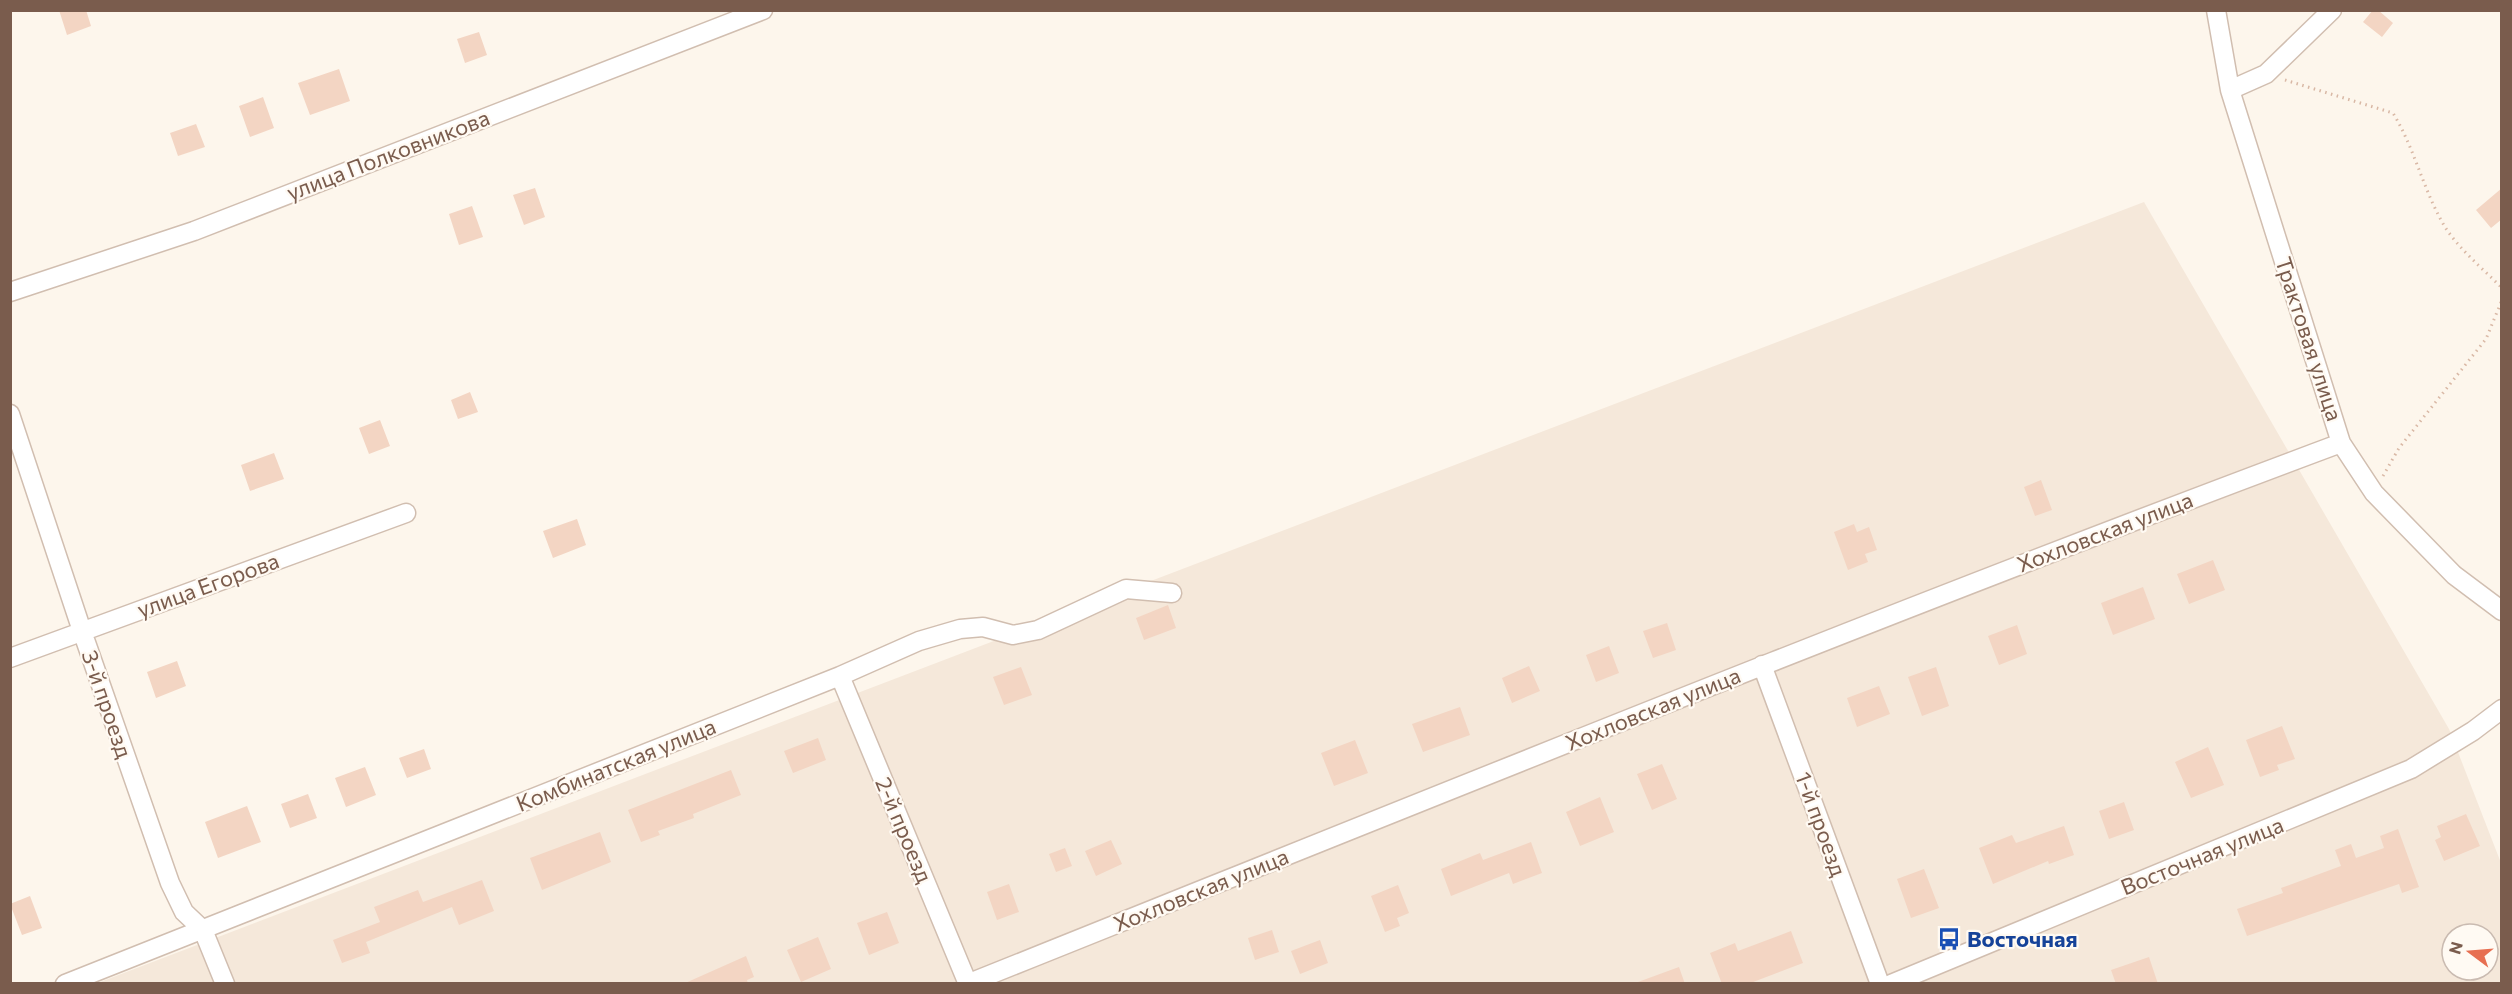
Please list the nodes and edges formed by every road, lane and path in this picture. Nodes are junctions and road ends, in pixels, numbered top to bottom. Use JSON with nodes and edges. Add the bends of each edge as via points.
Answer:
{"nodes":[{"id":1,"x":763,"y":10,"type":"edge"},
{"id":2,"x":2216,"y":10,"type":"edge"},
{"id":3,"x":2332,"y":10,"type":"edge"},
{"id":4,"x":2266,"y":74,"type":"junction"},
{"id":5,"x":2230,"y":90,"type":"junction"},
{"id":6,"x":2502,"y":288,"type":"edge"},
{"id":7,"x":10,"y":292,"type":"edge"},
{"id":8,"x":2502,"y":300,"type":"edge"},
{"id":9,"x":10,"y":414,"type":"edge"},
{"id":10,"x":2342,"y":443,"type":"junction"},
{"id":11,"x":2374,"y":493,"type":"junction"},
{"id":12,"x":406,"y":513,"type":"dead end"},
{"id":13,"x":1172,"y":593,"type":"dead end"},
{"id":14,"x":2502,"y":610,"type":"edge"},
{"id":15,"x":82,"y":631,"type":"junction"},
{"id":16,"x":10,"y":658,"type":"edge"},
{"id":17,"x":1762,"y":665,"type":"junction"},
{"id":18,"x":840,"y":676,"type":"junction"},
{"id":19,"x":2502,"y":709,"type":"edge"},
{"id":20,"x":203,"y":930,"type":"junction"},
{"id":21,"x":968,"y":983,"type":"edge"},
{"id":22,"x":65,"y":984,"type":"edge"},
{"id":23,"x":225,"y":984,"type":"edge"},
{"id":24,"x":1880,"y":984,"type":"edge"},
{"id":25,"x":1891,"y":984,"type":"edge"}],
"edges":[{"from":1,"to":7,"type":"street","name":"улица Полковникова","via":[[194,231]]},
{"from":2,"to":5,"type":"street","name":"Трактовая улица"},
{"from":3,"to":4,"type":"street"},
{"from":4,"to":5,"type":"street"},
{"from":4,"to":6,"type":"path","via":[[2393,113],[2446,229]]},
{"from":5,"to":10,"type":"street","name":"Трактовая улица"},
{"from":8,"to":11,"type":"path","via":[[2486,339],[2399,447]]},
{"from":9,"to":15,"type":"street","name":"3-й проезд"},
{"from":10,"to":11,"type":"street","name":"Трактовая улица"},
{"from":10,"to":17,"type":"street","name":"Хохловская улица"},
{"from":11,"to":14,"type":"street","name":"Трактовая улица","via":[[2454,575]]},
{"from":12,"to":15,"type":"street","name":"улица Егорова"},
{"from":13,"to":18,"type":"street","name":"Комбинатская улица","via":[[1126,589],[1038,630],[1013,635],[983,627],[960,629],[918,641]]},
{"from":15,"to":16,"type":"street","name":"улица Егорова"},
{"from":15,"to":20,"type":"street","name":"3-й проезд","via":[[170,883],[184,912]]},
{"from":17,"to":21,"type":"street","name":"Хохловская улица"},
{"from":17,"to":24,"type":"street","name":"1-й проезд"},
{"from":18,"to":20,"type":"street","name":"Комбинатская улица"},
{"from":18,"to":21,"type":"street","name":"2-й проезд"},
{"from":19,"to":25,"type":"street","name":"Восточная улица","via":[[2411,769]]},
{"from":20,"to":22,"type":"street","name":"Комбинатская улица"},
{"from":20,"to":23,"type":"street","name":"3-й проезд"}]}
